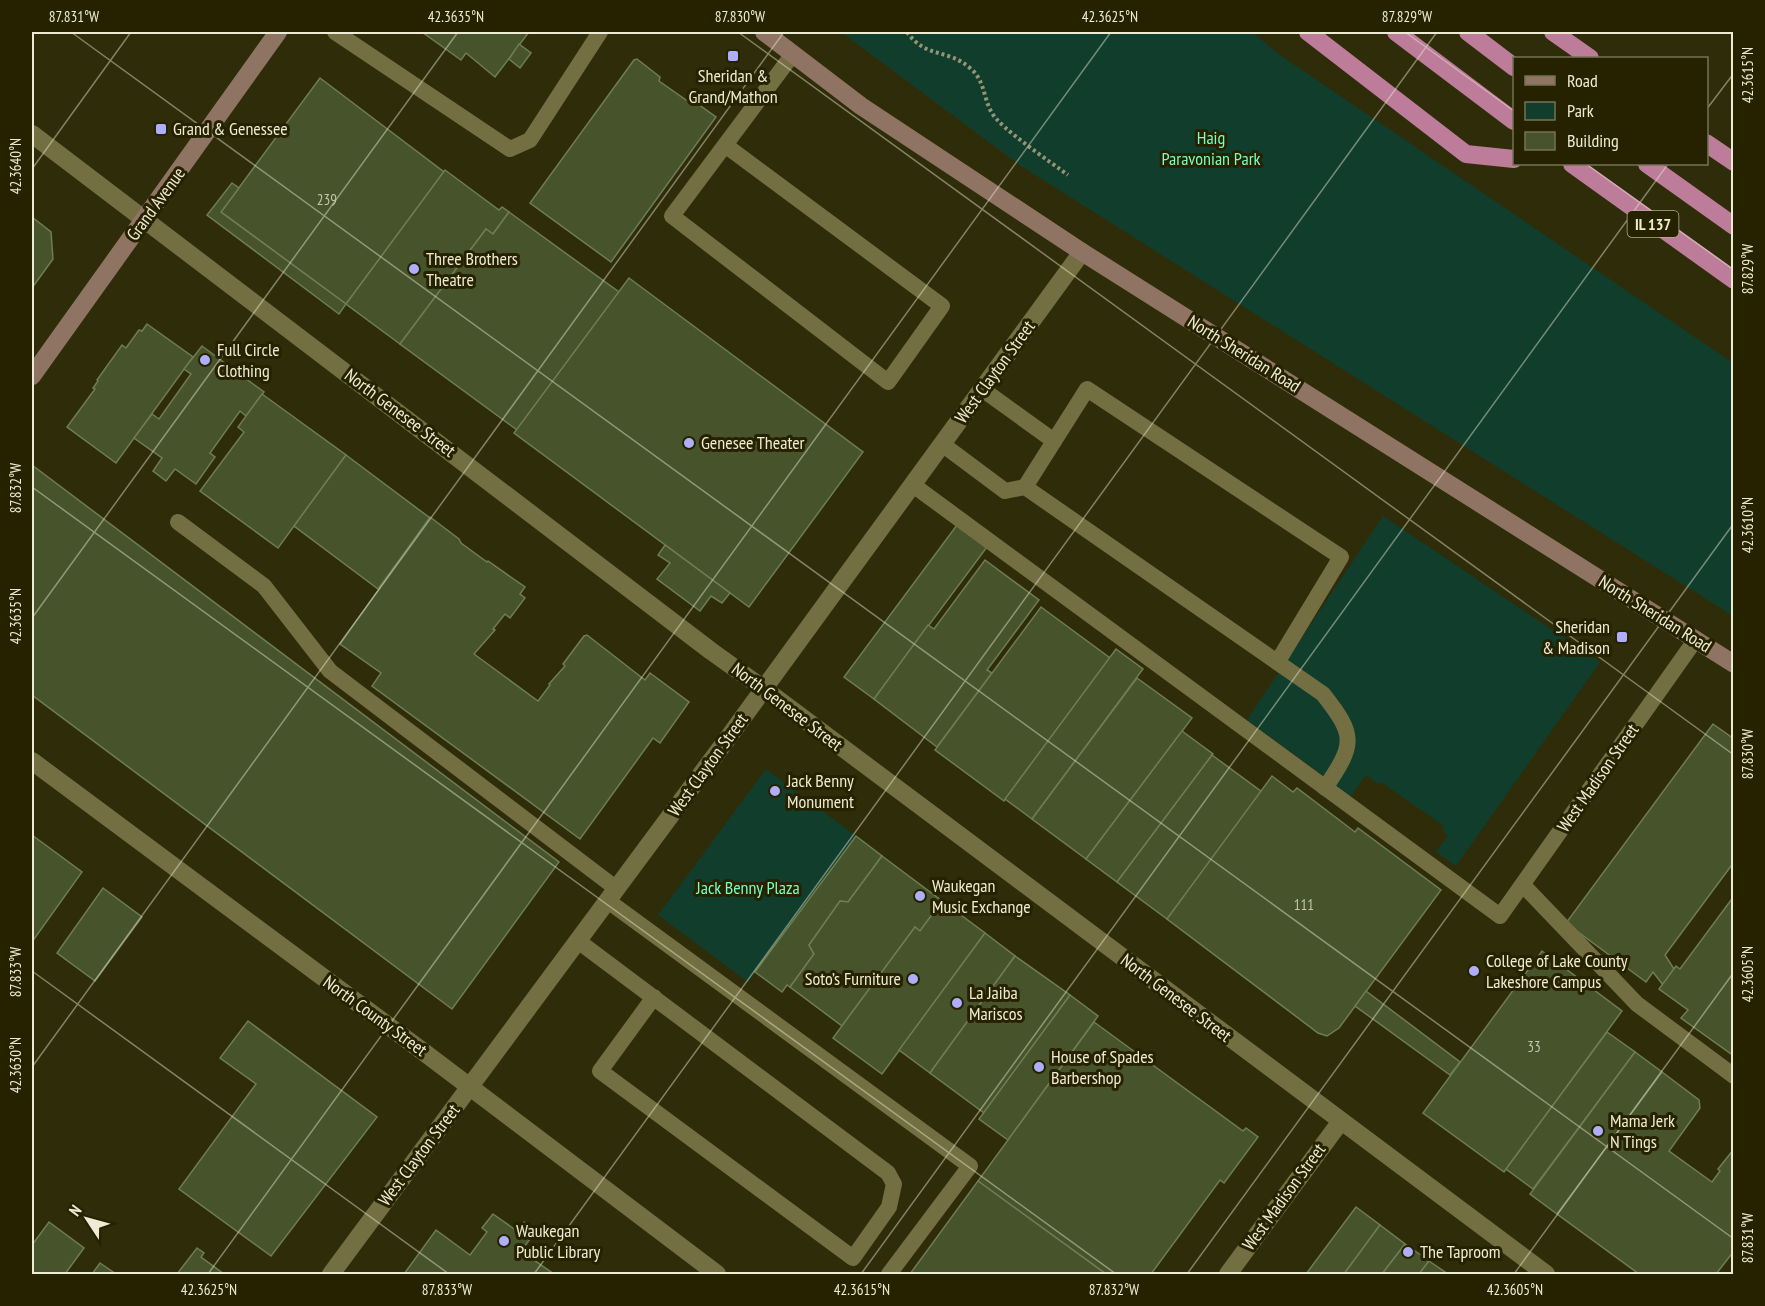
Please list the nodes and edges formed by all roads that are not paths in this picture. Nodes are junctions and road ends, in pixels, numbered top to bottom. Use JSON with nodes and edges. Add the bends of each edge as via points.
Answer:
{"nodes":[{"id":1,"x":278,"y":32,"type":"edge"},
{"id":2,"x":335,"y":32,"type":"edge"},
{"id":3,"x":600,"y":32,"type":"edge"},
{"id":4,"x":764,"y":32,"type":"edge"},
{"id":5,"x":1308,"y":32,"type":"edge"},
{"id":6,"x":1396,"y":32,"type":"edge"},
{"id":7,"x":1468,"y":32,"type":"edge"},
{"id":8,"x":1553,"y":32,"type":"edge"},
{"id":9,"x":793,"y":54,"type":"junction"},
{"id":10,"x":1589,"y":57,"type":"edge"},
{"id":11,"x":1513,"y":66,"type":"edge"},
{"id":12,"x":1513,"y":120,"type":"edge"},
{"id":13,"x":32,"y":134,"type":"edge"},
{"id":14,"x":1708,"y":143,"type":"edge"},
{"id":15,"x":725,"y":145,"type":"junction"},
{"id":16,"x":1513,"y":159,"type":"edge"},
{"id":17,"x":1734,"y":162,"type":"edge"},
{"id":18,"x":1569,"y":165,"type":"edge"},
{"id":19,"x":1648,"y":165,"type":"edge"},
{"id":20,"x":145,"y":220,"type":"junction"},
{"id":21,"x":1734,"y":226,"type":"edge"},
{"id":22,"x":1082,"y":252,"type":"junction"},
{"id":23,"x":1734,"y":280,"type":"edge"},
{"id":24,"x":32,"y":376,"type":"edge"},
{"id":25,"x":982,"y":389,"type":"junction"},
{"id":26,"x":1054,"y":441,"type":"junction"},
{"id":27,"x":942,"y":444,"type":"junction"},
{"id":28,"x":913,"y":485,"type":"junction"},
{"id":29,"x":1025,"y":487,"type":"junction"},
{"id":30,"x":178,"y":522,"type":"dead end"},
{"id":31,"x":1696,"y":639,"type":"junction"},
{"id":32,"x":1278,"y":661,"type":"junction"},
{"id":33,"x":1734,"y":664,"type":"edge"},
{"id":34,"x":764,"y":689,"type":"junction"},
{"id":35,"x":32,"y":761,"type":"edge"},
{"id":36,"x":1325,"y":788,"type":"junction"},
{"id":37,"x":1523,"y":885,"type":"junction"},
{"id":38,"x":612,"y":895,"type":"junction"},
{"id":39,"x":578,"y":941,"type":"junction"},
{"id":40,"x":654,"y":997,"type":"junction"},
{"id":41,"x":1734,"y":1076,"type":"edge"},
{"id":42,"x":470,"y":1087,"type":"junction"},
{"id":43,"x":1341,"y":1121,"type":"junction"},
{"id":44,"x":1233,"y":1273,"type":"edge"},
{"id":45,"x":1544,"y":1274,"type":"edge"},
{"id":46,"x":331,"y":1275,"type":"edge"},
{"id":47,"x":717,"y":1275,"type":"edge"},
{"id":48,"x":889,"y":1275,"type":"edge"}],
"edges":[{"from":1,"to":20,"type":"main road","name":"Grand Avenue"},
{"from":2,"to":3,"type":"lane","via":[[510,149],[530,140]]},
{"from":4,"to":9,"type":"main road","name":"North Sheridan Road"},
{"from":5,"to":16,"type":"highway","via":[[1466,154]]},
{"from":6,"to":12,"type":"highway"},
{"from":7,"to":11,"type":"highway"},
{"from":8,"to":10,"type":"highway"},
{"from":9,"to":15,"type":"lane"},
{"from":9,"to":22,"type":"main road","name":"North Sheridan Road","via":[[861,106]]},
{"from":13,"to":20,"type":"street","name":"North Genesee Street"},
{"from":14,"to":17,"type":"highway"},
{"from":15,"to":15,"type":"lane","via":[[672,216],[888,382],[942,306]]},
{"from":18,"to":23,"type":"highway","number":"IL 137"},
{"from":19,"to":21,"type":"highway","number":"IL 137"},
{"from":20,"to":24,"type":"main road","name":"Grand Avenue"},
{"from":20,"to":34,"type":"street","name":"North Genesee Street"},
{"from":22,"to":25,"type":"street","name":"West Clayton Street"},
{"from":22,"to":31,"type":"main road","name":"North Sheridan Road"},
{"from":25,"to":26,"type":"lane"},
{"from":25,"to":27,"type":"street","name":"West Clayton Street"},
{"from":26,"to":29,"type":"lane"},
{"from":26,"to":32,"type":"lane","via":[[1087,389],[1341,557]]},
{"from":27,"to":28,"type":"street","name":"West Clayton Street"},
{"from":27,"to":29,"type":"lane","via":[[1005,491]]},
{"from":28,"to":34,"type":"street","name":"West Clayton Street"},
{"from":28,"to":36,"type":"lane"},
{"from":29,"to":32,"type":"lane"},
{"from":30,"to":38,"type":"lane","via":[[264,586],[330,671]]},
{"from":31,"to":33,"type":"main road","name":"North Sheridan Road"},
{"from":31,"to":37,"type":"lane","name":"West Madison Street"},
{"from":32,"to":36,"type":"lane","via":[[1323,694],[1341,716],[1349,741],[1344,760]]},
{"from":34,"to":38,"type":"street","name":"West Clayton Street"},
{"from":34,"to":43,"type":"street","name":"North Genesee Street"},
{"from":35,"to":42,"type":"street","name":"North County Street"},
{"from":36,"to":37,"type":"lane","name":"West Madison Street","via":[[1500,916]]},
{"from":37,"to":41,"type":"lane","via":[[1636,1004]]},
{"from":38,"to":39,"type":"street","name":"West Clayton Street"},
{"from":38,"to":48,"type":"lane","via":[[970,1166]]},
{"from":39,"to":40,"type":"lane"},
{"from":39,"to":42,"type":"street","name":"West Clayton Street"},
{"from":40,"to":40,"type":"lane","via":[[600,1071],[853,1258],[889,1207],[894,1184],[888,1173]]},
{"from":42,"to":46,"type":"street","name":"West Clayton Street"},
{"from":42,"to":47,"type":"street","name":"North County Street"},
{"from":43,"to":44,"type":"street","name":"West Madison Street"},
{"from":43,"to":45,"type":"street","name":"North Genesee Street"}]}
